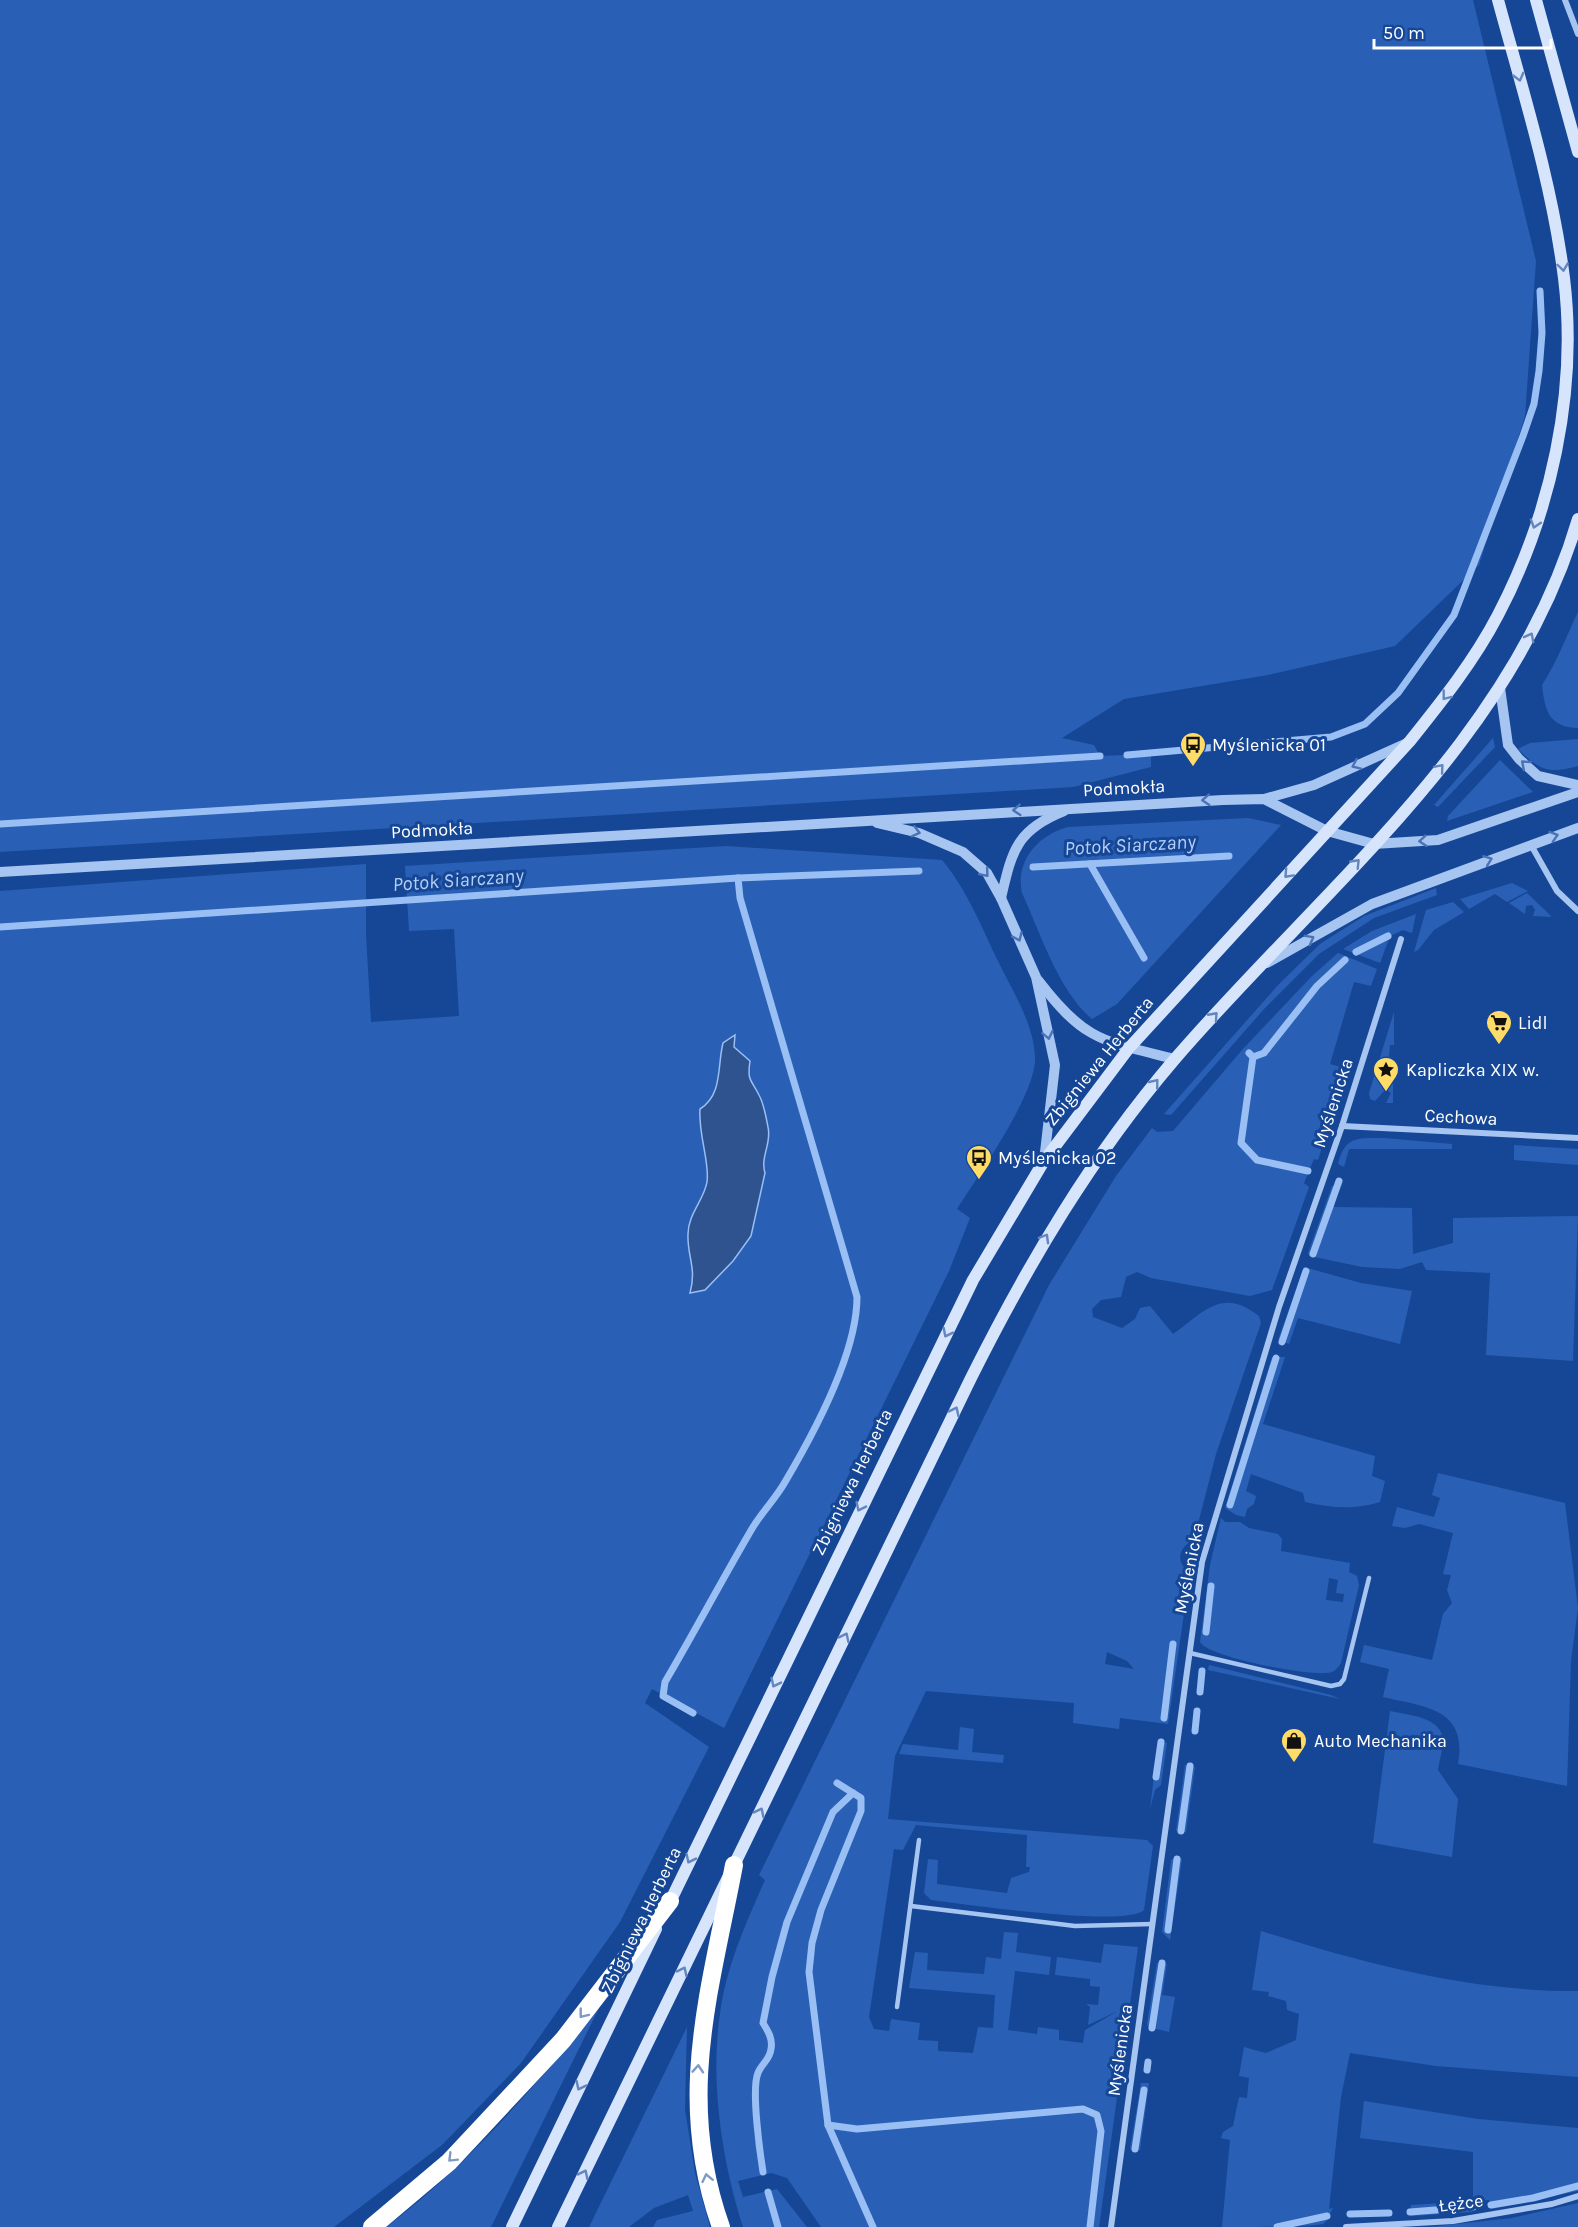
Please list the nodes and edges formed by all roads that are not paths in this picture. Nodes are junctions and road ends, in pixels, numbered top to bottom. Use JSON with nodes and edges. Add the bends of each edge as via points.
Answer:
{"nodes":[{"id":1,"x":1498,"y":0,"type":"edge"},
{"id":2,"x":1536,"y":0,"type":"edge"},
{"id":3,"x":1565,"y":0,"type":"edge"},
{"id":4,"x":1578,"y":34,"type":"edge"},
{"id":5,"x":1578,"y":152,"type":"edge"},
{"id":6,"x":1578,"y":519,"type":"edge"},
{"id":7,"x":1500,"y":688,"type":"junction"},
{"id":8,"x":1410,"y":741,"type":"junction"},
{"id":9,"x":1578,"y":785,"type":"edge"},
{"id":10,"x":1578,"y":792,"type":"edge"},
{"id":11,"x":1264,"y":799,"type":"junction"},
{"id":12,"x":1075,"y":807,"type":"junction"},
{"id":13,"x":865,"y":820,"type":"junction"},
{"id":14,"x":1578,"y":828,"type":"edge"},
{"id":15,"x":1328,"y":831,"type":"junction"},
{"id":16,"x":1374,"y":844,"type":"junction"},
{"id":17,"x":1530,"y":844,"type":"junction"},
{"id":18,"x":0,"y":872,"type":"edge"},
{"id":19,"x":1001,"y":898,"type":"junction"},
{"id":20,"x":1578,"y":911,"type":"edge"},
{"id":21,"x":1401,"y":939,"type":"dead end"},
{"id":22,"x":1258,"y":967,"type":"junction"},
{"id":23,"x":1036,"y":977,"type":"junction"},
{"id":24,"x":1129,"y":1048,"type":"junction"},
{"id":25,"x":1175,"y":1059,"type":"junction"},
{"id":26,"x":1342,"y":1126,"type":"junction"},
{"id":27,"x":1578,"y":1138,"type":"edge"},
{"id":28,"x":1044,"y":1161,"type":"junction"},
{"id":29,"x":1369,"y":1578,"type":"dead end"},
{"id":30,"x":1190,"y":1653,"type":"junction"},
{"id":31,"x":919,"y":1840,"type":"dead end"},
{"id":32,"x":734,"y":1865,"type":"junction"},
{"id":33,"x":670,"y":1901,"type":"junction"},
{"id":34,"x":911,"y":1906,"type":"junction"},
{"id":35,"x":1153,"y":1924,"type":"junction"},
{"id":36,"x":897,"y":2007,"type":"dead end"},
{"id":37,"x":1578,"y":2196,"type":"edge"},
{"id":38,"x":372,"y":2227,"type":"edge"},
{"id":39,"x":512,"y":2227,"type":"edge"},
{"id":40,"x":558,"y":2227,"type":"edge"},
{"id":41,"x":721,"y":2227,"type":"edge"},
{"id":42,"x":1111,"y":2227,"type":"edge"},
{"id":43,"x":1346,"y":2227,"type":"edge"}],
"edges":[{"from":1,"to":8,"type":"main road","name":"Zbigniewa Herberta","one_way":true,"via":[[1536,139],[1560,247],[1567,311],[1561,423],[1539,513],[1508,593],[1451,689]]},
{"from":2,"to":5,"type":"main road"},
{"from":3,"to":4,"type":"street"},
{"from":7,"to":6,"type":"main road","one_way":true,"via":[[1550,597]]},
{"from":9,"to":7,"type":"street","one_way":true,"via":[[1538,776],[1519,759],[1508,745]]},
{"from":16,"to":7,"type":"main road","one_way":true,"via":[[1457,748]]},
{"from":8,"to":11,"type":"street","one_way":true,"via":[[1314,785]]},
{"from":8,"to":15,"type":"main road","name":"Zbigniewa Herberta"},
{"from":10,"to":16,"type":"street","name":"Podmokła","one_way":true,"via":[[1438,840]]},
{"from":11,"to":12,"type":"street","name":"Podmokła","one_way":true},
{"from":11,"to":15,"type":"street","name":"Podmokła"},
{"from":12,"to":13,"type":"street","name":"Podmokła","one_way":true},
{"from":12,"to":19,"type":"street","via":[[1041,820],[1018,842]]},
{"from":13,"to":18,"type":"street","name":"Podmokła"},
{"from":13,"to":19,"type":"street","name":"Podmokła","one_way":true,"via":[[919,833],[963,852],[987,873]]},
{"from":17,"to":14,"type":"street","one_way":true},
{"from":15,"to":16,"type":"street","name":"Podmokła"},
{"from":15,"to":24,"type":"main road","name":"Zbigniewa Herberta","one_way":true},
{"from":22,"to":16,"type":"main road","one_way":true},
{"from":17,"to":20,"type":"street","via":[[1557,891]]},
{"from":22,"to":17,"type":"street","one_way":true,"via":[[1372,904]]},
{"from":19,"to":23,"type":"street","name":"Podmokła","one_way":true},
{"from":21,"to":26,"type":"street","name":"Myślenicka"},
{"from":25,"to":22,"type":"main road","one_way":true},
{"from":23,"to":24,"type":"street","via":[[1075,1023],[1108,1043]]},
{"from":23,"to":28,"type":"street","name":"Podmokła","one_way":true,"via":[[1055,1065]]},
{"from":24,"to":25,"type":"street"},
{"from":24,"to":28,"type":"main road","name":"Zbigniewa Herberta"},
{"from":32,"to":25,"type":"main road","one_way":true,"via":[[1011,1298],[1077,1186]]},
{"from":26,"to":27,"type":"street","name":"Cechowa"},
{"from":26,"to":30,"type":"street","name":"Myślenicka","via":[[1279,1307],[1218,1503],[1202,1562]]},
{"from":28,"to":33,"type":"main road","name":"Zbigniewa Herberta","one_way":true,"via":[[973,1280]]},
{"from":29,"to":30,"type":"lane","via":[[1340,1684],[1330,1686],[1284,1677]]},
{"from":30,"to":35,"type":"street","name":"Myślenicka"},
{"from":31,"to":34,"type":"lane"},
{"from":40,"to":32,"type":"main road","one_way":true},
{"from":41,"to":32,"type":"highway","one_way":true,"via":[[702,2149],[697,2080],[706,2000]]},
{"from":33,"to":38,"type":"highway","one_way":true,"via":[[563,2040],[449,2162]]},
{"from":33,"to":39,"type":"main road","name":"Zbigniewa Herberta","one_way":true},
{"from":34,"to":35,"type":"lane","via":[[1075,1926]]},
{"from":34,"to":36,"type":"lane"},
{"from":35,"to":42,"type":"street","name":"Myślenicka"},
{"from":37,"to":43,"type":"street","name":"Łężce","via":[[1453,2221]]}]}
